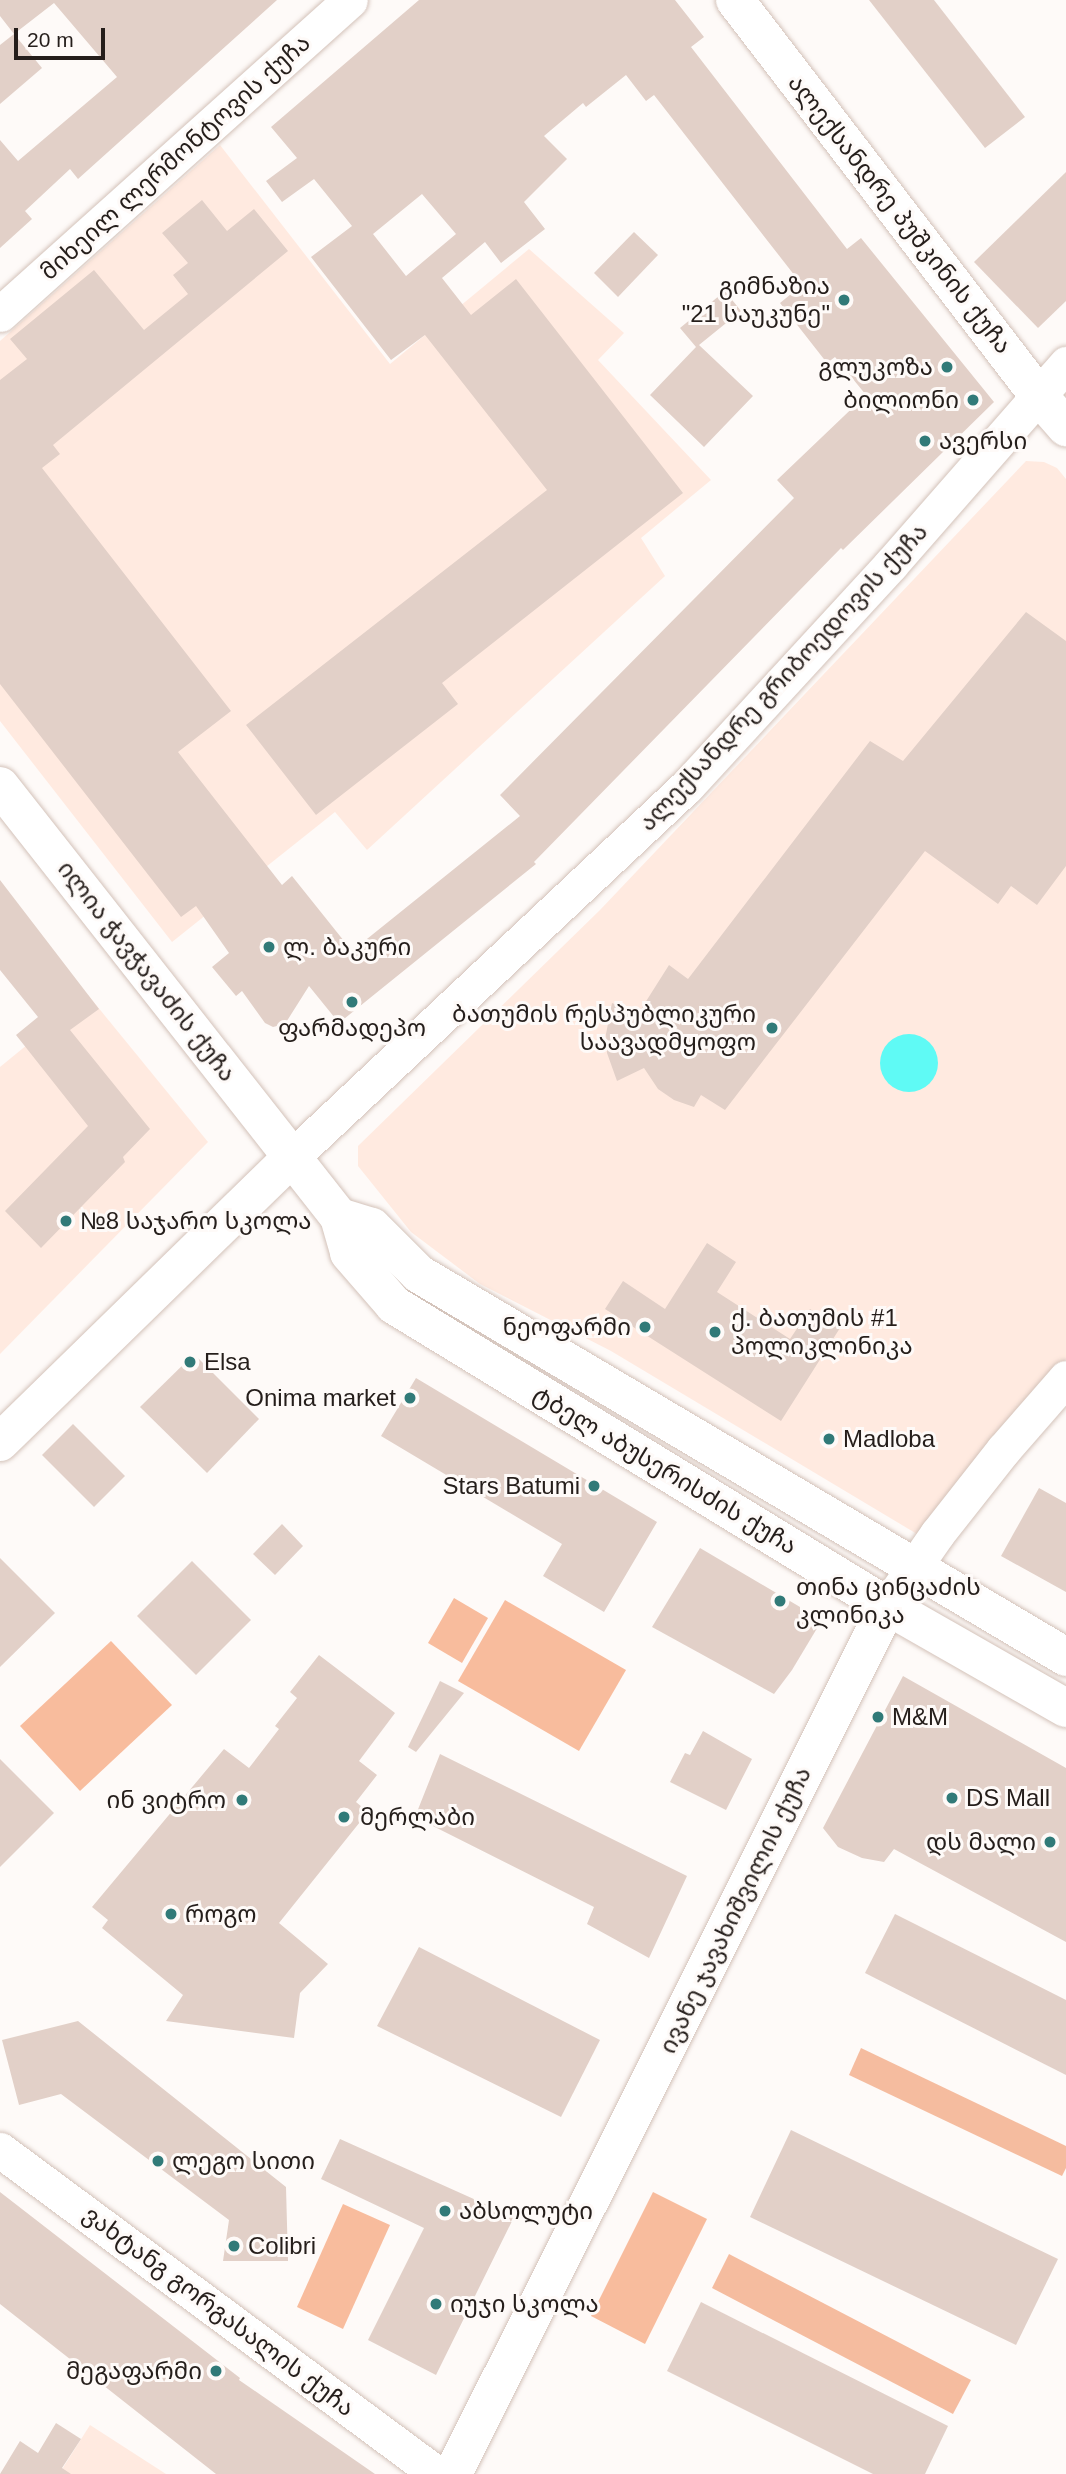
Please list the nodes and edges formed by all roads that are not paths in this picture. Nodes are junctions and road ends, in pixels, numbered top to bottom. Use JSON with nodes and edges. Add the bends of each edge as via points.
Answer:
{"nodes":[{"id":1,"x":350,"y":0,"type":"edge"},
{"id":2,"x":735,"y":0,"type":"edge"},
{"id":3,"x":0,"y":314,"type":"edge"},
{"id":4,"x":1066,"y":364,"type":"edge"},
{"id":5,"x":1038,"y":395,"type":"junction"},
{"id":6,"x":1066,"y":428,"type":"edge"},
{"id":7,"x":0,"y":786,"type":"edge"},
{"id":8,"x":292,"y":1157,"type":"junction"},
{"id":9,"x":339,"y":1217,"type":"junction"},
{"id":10,"x":1066,"y":1378,"type":"edge"},
{"id":11,"x":0,"y":1441,"type":"edge"},
{"id":12,"x":913,"y":1568,"type":"junction"},
{"id":13,"x":887,"y":1606,"type":"junction"},
{"id":14,"x":1066,"y":1657,"type":"edge"},
{"id":15,"x":1066,"y":1708,"type":"edge"},
{"id":16,"x":0,"y":2150,"type":"edge"},
{"id":17,"x":437,"y":2474,"type":"edge"},
{"id":18,"x":453,"y":2474,"type":"edge"}],
"edges":[{"from":1,"to":3,"type":"street","name":"მიხეილ ლერმონტოვის ქუჩა"},
{"from":2,"to":5,"type":"main road","name":"ალექსანდრე პუშკინის ქუჩა"},
{"from":4,"to":5,"type":"street","name":"ალექსანდრე გრიბოედოვის ქუჩა"},
{"from":5,"to":6,"type":"main road","name":"ალექსანდრე პუშკინის ქუჩა"},
{"from":5,"to":8,"type":"street","name":"ალექსანდრე გრიბოედოვის ქუჩა","via":[[891,564],[687,786]]},
{"from":7,"to":8,"type":"main road","name":"ილია ჭავჭავაძის ქუჩა"},
{"from":8,"to":9,"type":"main road","name":"ტბელ აბუსერისძის ქუჩა"},
{"from":8,"to":11,"type":"main road","name":"ალექსანდრე გრიბოედოვის ქუჩა"},
{"from":9,"to":12,"type":"main road","name":"ტბელ აბუსერისძის ქუჩა","via":[[372,1227],[419,1274]]},
{"from":9,"to":13,"type":"main road","name":"ტბელ აბუსერისძის ქუჩა","via":[[349,1253],[394,1305]]},
{"from":10,"to":12,"type":"street","name":"ივანე ჯავახიშვილის ქუჩა"},
{"from":12,"to":13,"type":"street","name":"ივანე ჯავახიშვილის ქუჩა"},
{"from":12,"to":14,"type":"main road","name":"ტბელ აბუსერისძის ქუჩა"},
{"from":13,"to":15,"type":"main road","name":"ტბელ აბუსერისძის ქუჩა"},
{"from":13,"to":18,"type":"main road","name":"ივანე ჯავახიშვილის ქუჩა"},
{"from":16,"to":17,"type":"street","name":"ვახტანგ გორგასალის ქუჩა"}]}
